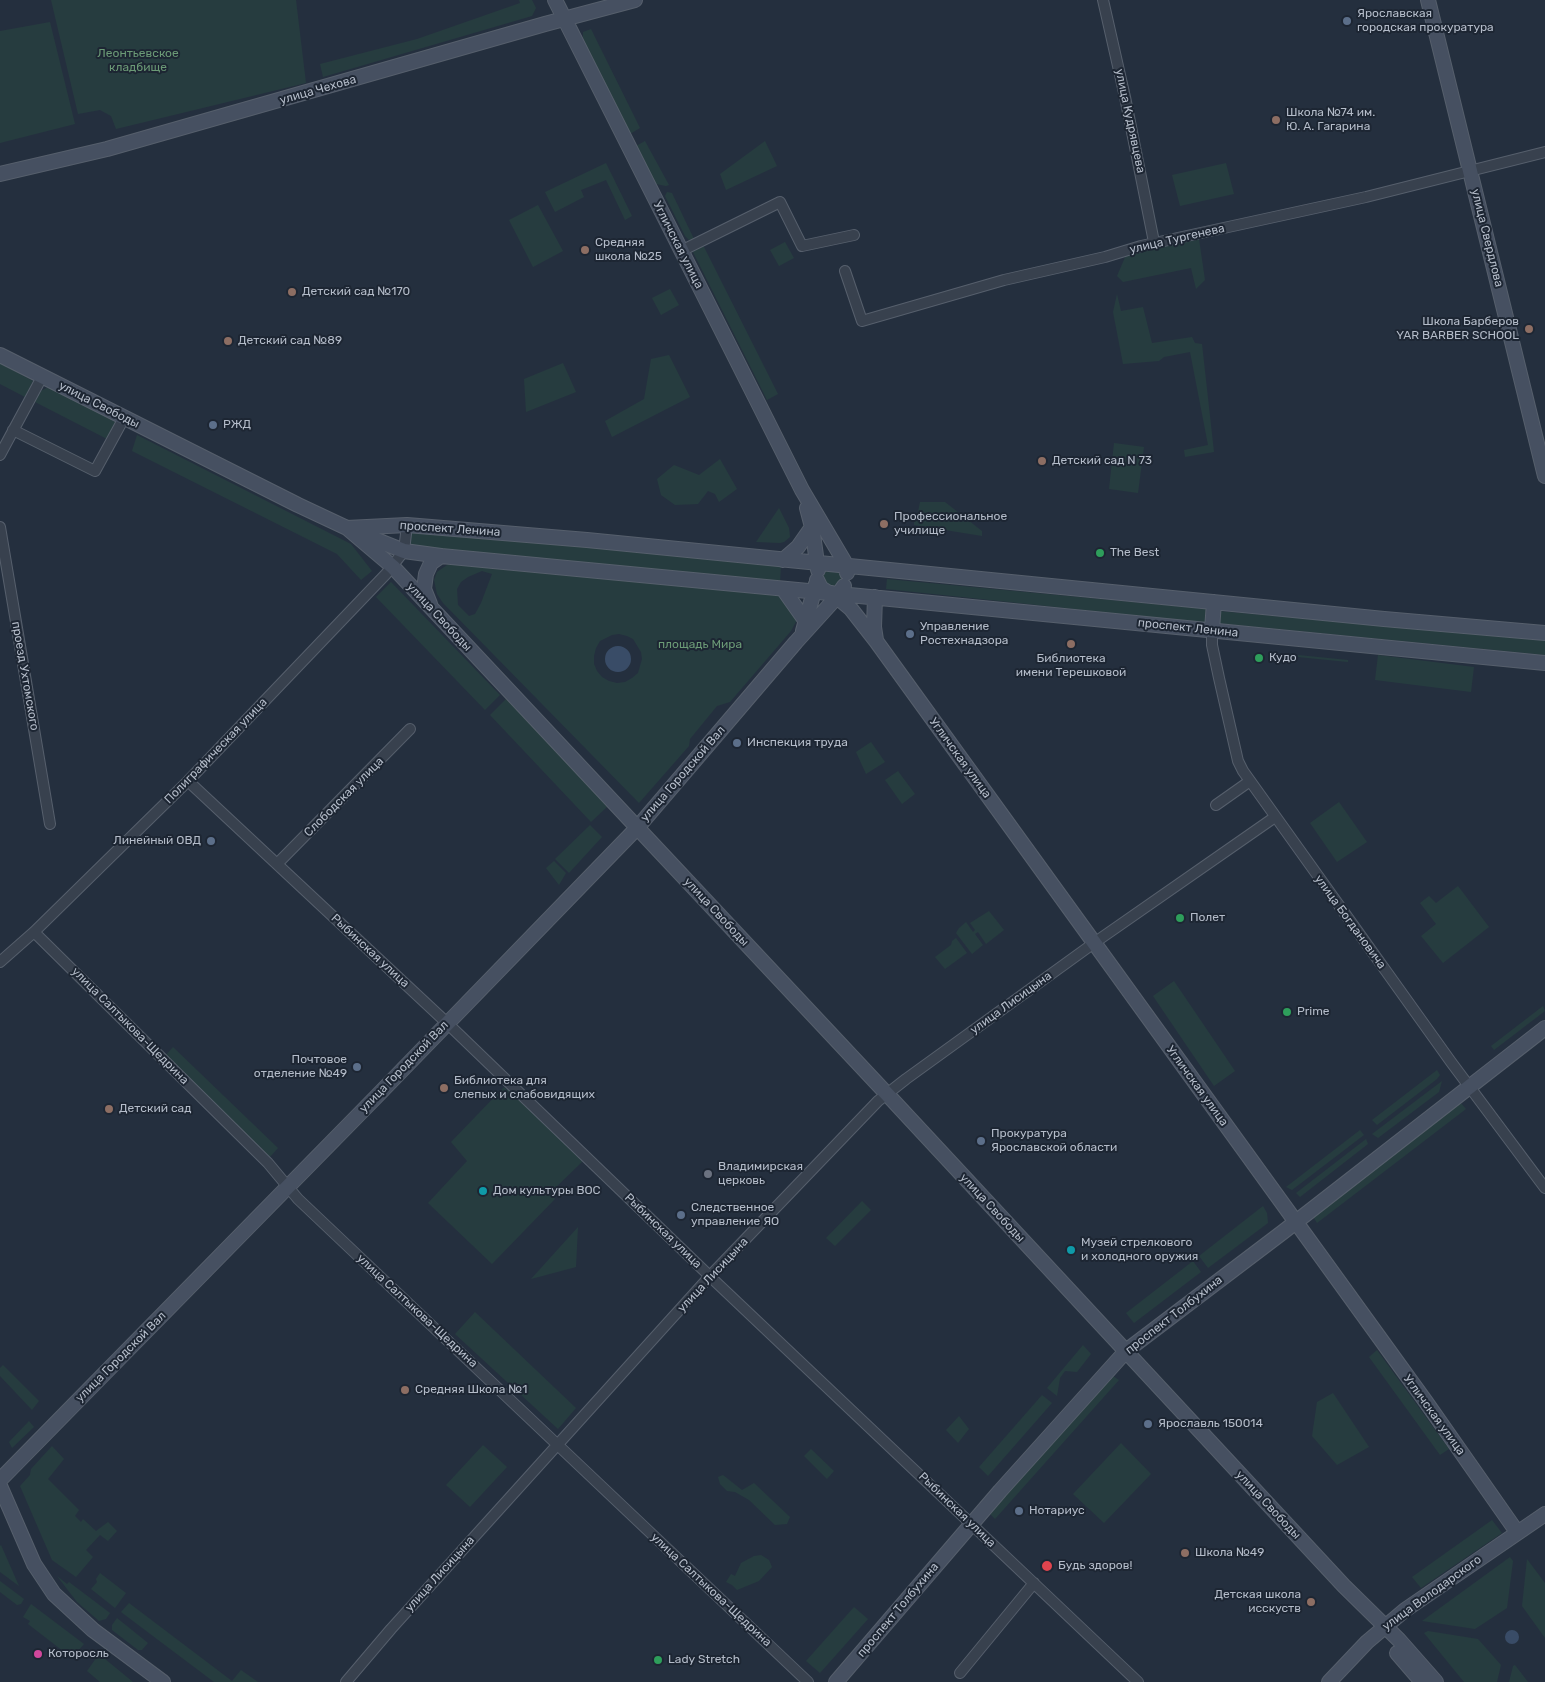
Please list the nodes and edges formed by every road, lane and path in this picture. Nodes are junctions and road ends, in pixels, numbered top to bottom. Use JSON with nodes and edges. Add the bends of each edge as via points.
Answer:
{"nodes":[{"id":1,"x":555,"y":0,"type":"edge"},
{"id":2,"x":635,"y":0,"type":"edge"},
{"id":3,"x":1103,"y":0,"type":"edge"},
{"id":4,"x":1428,"y":0,"type":"edge"},
{"id":5,"x":564,"y":18,"type":"junction"},
{"id":6,"x":1545,"y":152,"type":"edge"},
{"id":7,"x":1471,"y":171,"type":"junction"},
{"id":8,"x":0,"y":174,"type":"edge"},
{"id":9,"x":854,"y":235,"type":"dead end"},
{"id":10,"x":1154,"y":242,"type":"junction"},
{"id":11,"x":681,"y":250,"type":"junction"},
{"id":12,"x":845,"y":271,"type":"dead end"},
{"id":13,"x":0,"y":355,"type":"edge"},
{"id":14,"x":42,"y":377,"type":"junction"},
{"id":15,"x":124,"y":418,"type":"junction"},
{"id":16,"x":13,"y":430,"type":"junction"},
{"id":17,"x":0,"y":455,"type":"edge"},
{"id":18,"x":1545,"y":476,"type":"edge"},
{"id":19,"x":802,"y":490,"type":"junction"},
{"id":20,"x":407,"y":525,"type":"junction"},
{"id":21,"x":0,"y":527,"type":"edge"},
{"id":22,"x":812,"y":527,"type":"junction"},
{"id":23,"x":347,"y":528,"type":"junction"},
{"id":24,"x":404,"y":552,"type":"junction"},
{"id":25,"x":441,"y":556,"type":"junction"},
{"id":26,"x":783,"y":560,"type":"junction"},
{"id":27,"x":393,"y":567,"type":"junction"},
{"id":28,"x":832,"y":582,"type":"junction"},
{"id":29,"x":783,"y":588,"type":"junction"},
{"id":30,"x":875,"y":597,"type":"junction"},
{"id":31,"x":1214,"y":602,"type":"junction"},
{"id":32,"x":436,"y":613,"type":"junction"},
{"id":33,"x":812,"y":621,"type":"junction"},
{"id":34,"x":1212,"y":630,"type":"junction"},
{"id":35,"x":1545,"y":633,"type":"edge"},
{"id":36,"x":876,"y":641,"type":"junction"},
{"id":37,"x":1545,"y":663,"type":"edge"},
{"id":38,"x":410,"y":729,"type":"dead end"},
{"id":39,"x":188,"y":781,"type":"junction"},
{"id":40,"x":1250,"y":782,"type":"junction"},
{"id":41,"x":1216,"y":805,"type":"dead end"},
{"id":42,"x":1275,"y":817,"type":"junction"},
{"id":43,"x":50,"y":824,"type":"dead end"},
{"id":44,"x":637,"y":828,"type":"junction"},
{"id":45,"x":277,"y":864,"type":"junction"},
{"id":46,"x":34,"y":932,"type":"junction"},
{"id":47,"x":1094,"y":943,"type":"junction"},
{"id":48,"x":0,"y":962,"type":"edge"},
{"id":49,"x":447,"y":1023,"type":"junction"},
{"id":50,"x":1545,"y":1028,"type":"edge"},
{"id":51,"x":1470,"y":1086,"type":"junction"},
{"id":52,"x":886,"y":1093,"type":"junction"},
{"id":53,"x":288,"y":1186,"type":"junction"},
{"id":54,"x":1545,"y":1188,"type":"edge"},
{"id":55,"x":1295,"y":1222,"type":"junction"},
{"id":56,"x":710,"y":1276,"type":"junction"},
{"id":57,"x":1126,"y":1351,"type":"junction"},
{"id":58,"x":558,"y":1444,"type":"junction"},
{"id":59,"x":0,"y":1480,"type":"edge"},
{"id":60,"x":0,"y":1486,"type":"edge"},
{"id":61,"x":1545,"y":1514,"type":"edge"},
{"id":62,"x":972,"y":1524,"type":"junction"},
{"id":63,"x":1517,"y":1532,"type":"junction"},
{"id":64,"x":1034,"y":1583,"type":"junction"},
{"id":65,"x":1382,"y":1629,"type":"junction"},
{"id":66,"x":960,"y":1672,"type":"dead end"},
{"id":67,"x":163,"y":1682,"type":"edge"},
{"id":68,"x":346,"y":1682,"type":"edge"},
{"id":69,"x":808,"y":1682,"type":"edge"},
{"id":70,"x":836,"y":1682,"type":"edge"},
{"id":71,"x":1138,"y":1682,"type":"edge"},
{"id":72,"x":1329,"y":1682,"type":"edge"},
{"id":73,"x":1422,"y":1682,"type":"edge"},
{"id":74,"x":1436,"y":1682,"type":"edge"}],
"edges":[{"from":1,"to":5,"type":"main road","name":"Угличская улица"},
{"from":2,"to":5,"type":"main road","name":"улица Чехова"},
{"from":3,"to":10,"type":"street","name":"улица Кудрявцева"},
{"from":4,"to":7,"type":"main road","name":"улица Свердлова"},
{"from":5,"to":8,"type":"main road","name":"улица Чехова","via":[[107,149]]},
{"from":5,"to":11,"type":"main road","name":"Угличская улица"},
{"from":6,"to":7,"type":"street","name":"улица Тургенева"},
{"from":7,"to":10,"type":"street","name":"улица Тургенева"},
{"from":7,"to":18,"type":"main road","name":"улица Свердлова"},
{"from":9,"to":11,"type":"street","via":[[802,246],[780,202]]},
{"from":10,"to":12,"type":"street","name":"улица Тургенева","via":[[862,321]]},
{"from":11,"to":19,"type":"main road","name":"Угличская улица"},
{"from":13,"to":14,"type":"main road","name":"улица Свободы"},
{"from":14,"to":15,"type":"main road","name":"улица Свободы"},
{"from":14,"to":16,"type":"street"},
{"from":15,"to":16,"type":"street","via":[[94,471]]},
{"from":15,"to":23,"type":"main road","name":"улица Свободы"},
{"from":16,"to":17,"type":"street"},
{"from":19,"to":22,"type":"main road","name":"Угличская улица"},
{"from":19,"to":28,"type":"main road","name":"Угличская улица"},
{"from":20,"to":23,"type":"main road","name":"проспект Ленина"},
{"from":20,"to":24,"type":"street","name":"Полиграфическая улица"},
{"from":20,"to":26,"type":"main road","name":"проспект Ленина"},
{"from":21,"to":43,"type":"street","name":"проезд Ухтомского"},
{"from":22,"to":26,"type":"main road","via":[[798,547]]},
{"from":22,"to":28,"type":"main road","name":"Угличская улица"},
{"from":23,"to":24,"type":"main road","name":"проспект Ленина"},
{"from":23,"to":27,"type":"main road","name":"улица Свободы"},
{"from":24,"to":25,"type":"main road","name":"проспект Ленина"},
{"from":24,"to":27,"type":"street","name":"Полиграфическая улица"},
{"from":25,"to":29,"type":"main road","name":"проспект Ленина"},
{"from":25,"to":32,"type":"main road","via":[[431,563],[424,580],[424,590]]},
{"from":26,"to":28,"type":"main road","name":"проспект Ленина"},
{"from":27,"to":32,"type":"main road","name":"улица Свободы"},
{"from":27,"to":39,"type":"street","name":"Полиграфическая улица"},
{"from":28,"to":29,"type":"main road","name":"проспект Ленина"},
{"from":28,"to":30,"type":"main road","name":"проспект Ленина"},
{"from":28,"to":31,"type":"main road","name":"проспект Ленина"},
{"from":28,"to":33,"type":"main road","name":"улица Городской Вал"},
{"from":28,"to":33,"type":"main road","name":"улица Городской Вал"},
{"from":28,"to":36,"type":"main road","name":"Угличская улица"},
{"from":29,"to":33,"type":"main road"},
{"from":30,"to":34,"type":"main road","name":"проспект Ленина"},
{"from":30,"to":36,"type":"main road"},
{"from":31,"to":34,"type":"main road"},
{"from":31,"to":35,"type":"main road","name":"проспект Ленина"},
{"from":32,"to":44,"type":"main road","name":"улица Свободы"},
{"from":33,"to":44,"type":"main road","name":"улица Городской Вал"},
{"from":34,"to":37,"type":"main road","name":"проспект Ленина"},
{"from":34,"to":40,"type":"street","name":"улица Богдановича","via":[[1212,645],[1238,761]]},
{"from":36,"to":47,"type":"main road","name":"Угличская улица"},
{"from":38,"to":45,"type":"street","name":"Слободская улица"},
{"from":39,"to":45,"type":"street","name":"Рыбинская улица"},
{"from":39,"to":46,"type":"street","name":"Полиграфическая улица"},
{"from":40,"to":41,"type":"street"},
{"from":40,"to":42,"type":"street","name":"улица Богдановича"},
{"from":42,"to":47,"type":"street","name":"улица Лисицына"},
{"from":42,"to":51,"type":"street","name":"улица Богдановича"},
{"from":44,"to":49,"type":"main road","name":"улица Городской Вал"},
{"from":44,"to":52,"type":"main road","name":"улица Свободы"},
{"from":45,"to":49,"type":"street","name":"Рыбинская улица"},
{"from":46,"to":48,"type":"street","name":"Полиграфическая улица"},
{"from":46,"to":53,"type":"street","name":"улица Салтыкова-Щедрина"},
{"from":47,"to":52,"type":"street","name":"улица Лисицына"},
{"from":47,"to":55,"type":"main road","name":"Угличская улица"},
{"from":49,"to":53,"type":"main road","name":"улица Городской Вал"},
{"from":49,"to":56,"type":"street","name":"Рыбинская улица"},
{"from":50,"to":51,"type":"main road","name":"проспект Толбухина"},
{"from":51,"to":54,"type":"street","name":"улица Богдановича"},
{"from":51,"to":55,"type":"main road","name":"проспект Толбухина"},
{"from":52,"to":56,"type":"street","name":"улица Лисицына"},
{"from":52,"to":57,"type":"main road","name":"улица Свободы"},
{"from":53,"to":58,"type":"street","name":"улица Салтыкова-Щедрина"},
{"from":53,"to":59,"type":"main road","name":"улица Городской Вал"},
{"from":55,"to":57,"type":"main road","name":"проспект Толбухина"},
{"from":55,"to":63,"type":"main road","name":"Угличская улица"},
{"from":56,"to":58,"type":"street","name":"улица Лисицына"},
{"from":56,"to":62,"type":"street","name":"Рыбинская улица"},
{"from":57,"to":62,"type":"main road","name":"проспект Толбухина"},
{"from":57,"to":65,"type":"main road","name":"улица Свободы"},
{"from":58,"to":68,"type":"street","name":"улица Лисицына"},
{"from":58,"to":69,"type":"street","name":"улица Салтыкова-Щедрина"},
{"from":60,"to":67,"type":"main road","via":[[34,1564],[54,1594],[93,1630]]},
{"from":61,"to":63,"type":"main road","name":"улица Володарского"},
{"from":62,"to":64,"type":"street","name":"Рыбинская улица"},
{"from":62,"to":70,"type":"main road","name":"проспект Толбухина"},
{"from":63,"to":65,"type":"main road","name":"улица Володарского"},
{"from":64,"to":66,"type":"street"},
{"from":64,"to":71,"type":"street","name":"Рыбинская улица"},
{"from":65,"to":72,"type":"main road","name":"улица Володарского"},
{"from":65,"to":73,"type":"main road","name":"улица Свободы"},
{"from":65,"to":74,"type":"main road","name":"улица Свободы"}]}
